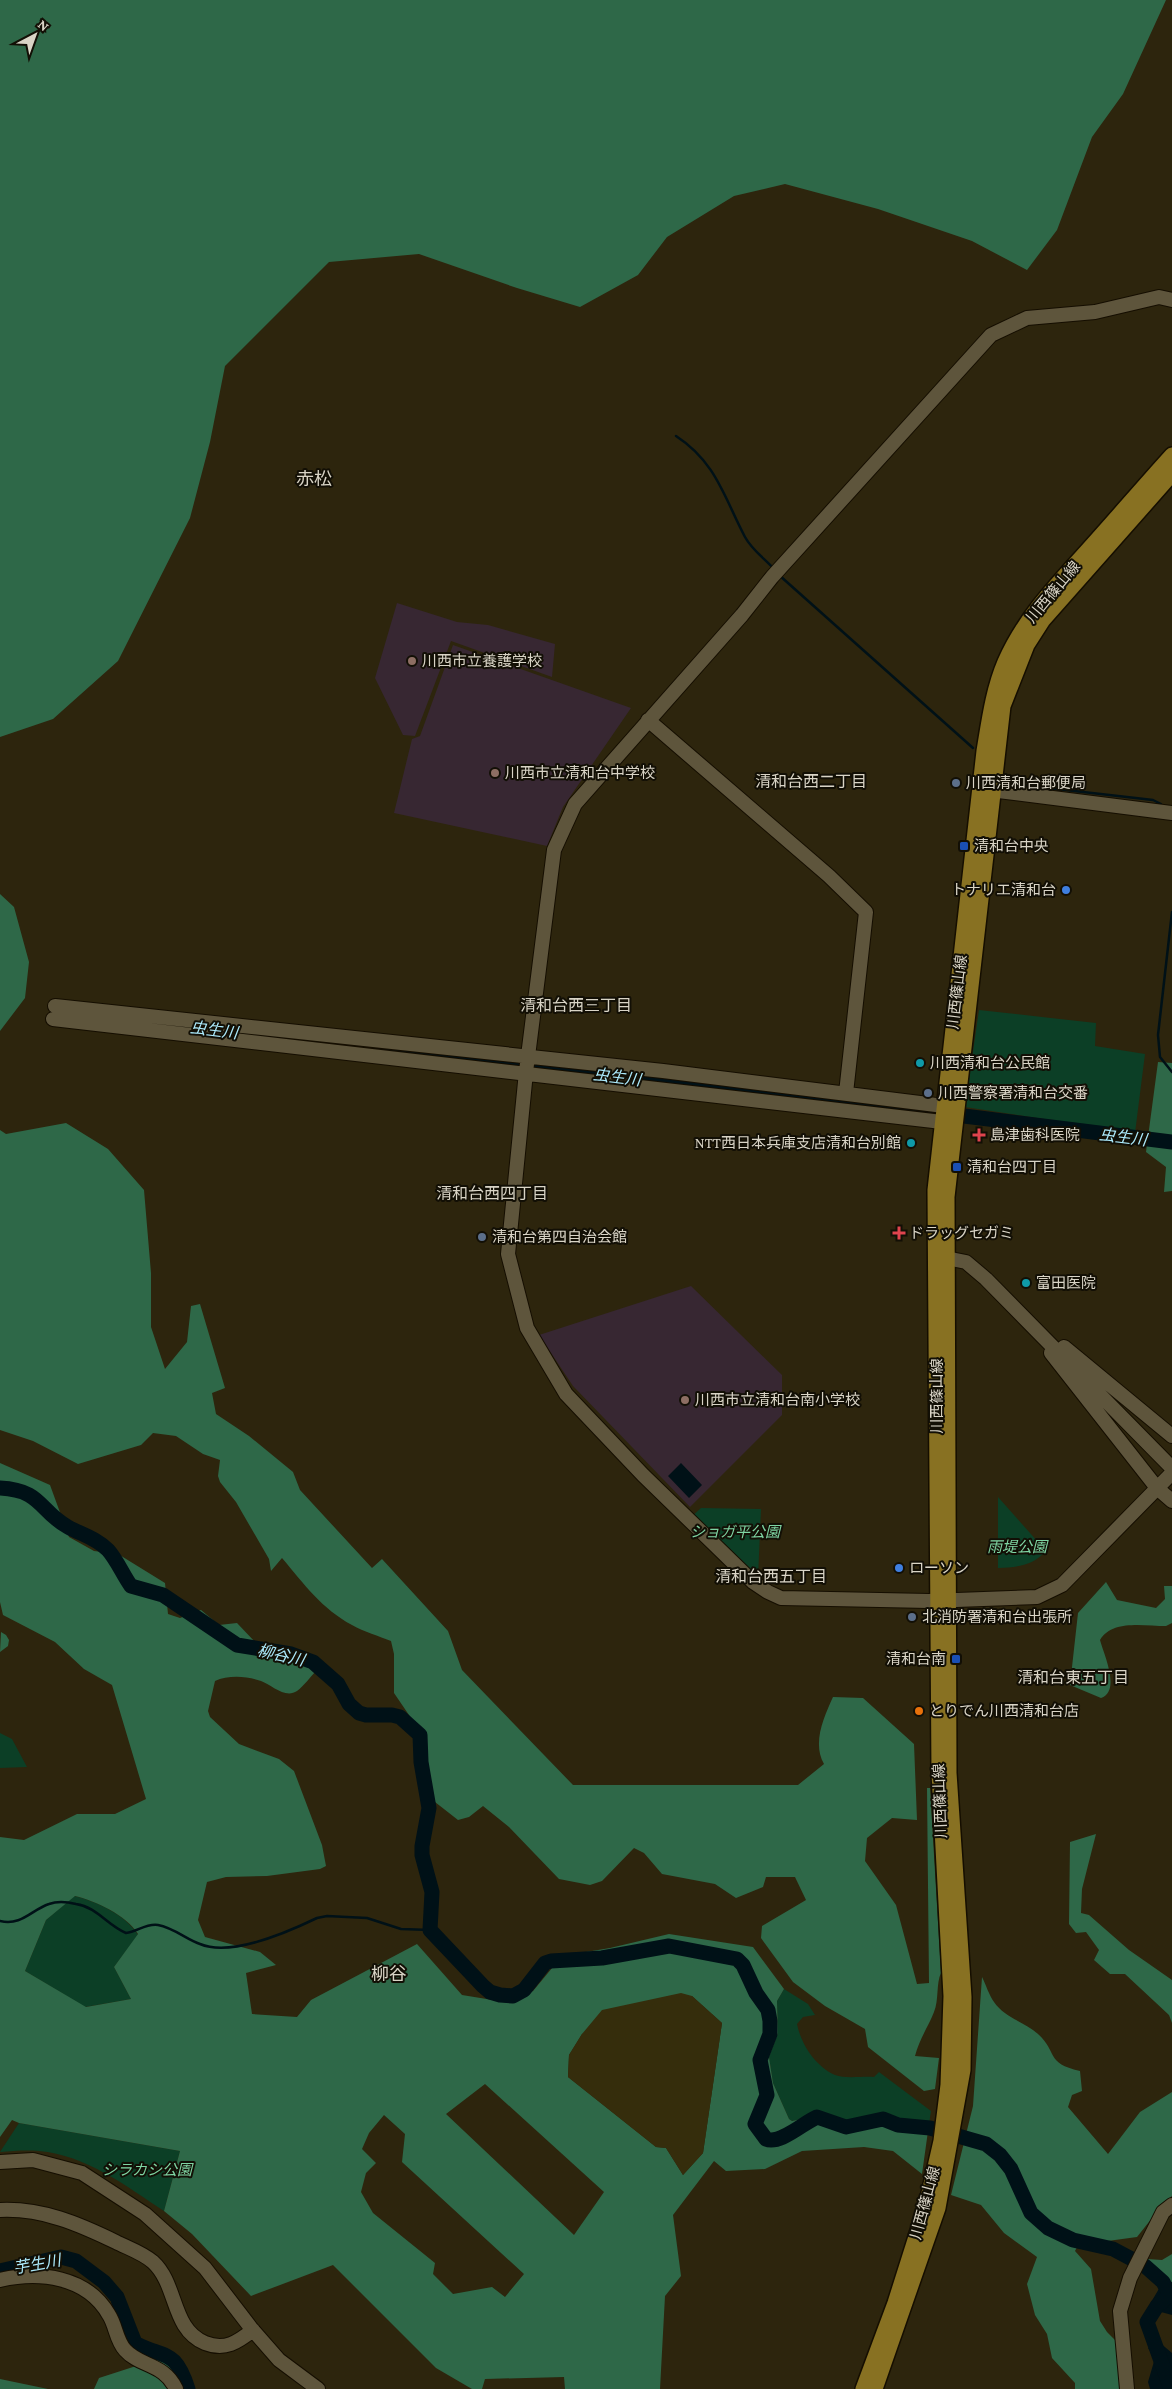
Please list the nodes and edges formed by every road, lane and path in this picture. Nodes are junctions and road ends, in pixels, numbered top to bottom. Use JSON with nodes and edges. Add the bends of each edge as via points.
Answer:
{"nodes":[{"id":1,"x":1172,"y":300,"type":"edge"},
{"id":2,"x":1172,"y":455,"type":"edge"},
{"id":3,"x":1172,"y":474,"type":"edge"},
{"id":4,"x":648,"y":720,"type":"junction"},
{"id":5,"x":987,"y":789,"type":"junction"},
{"id":6,"x":1172,"y":813,"type":"edge"},
{"id":7,"x":528,"y":1056,"type":"junction"},
{"id":8,"x":525,"y":1075,"type":"junction"},
{"id":9,"x":846,"y":1093,"type":"junction"},
{"id":10,"x":950,"y":1106,"type":"junction"},
{"id":11,"x":948,"y":1124,"type":"junction"},
{"id":12,"x":942,"y":1257,"type":"junction"},
{"id":13,"x":1027,"y":1320,"type":"junction"},
{"id":14,"x":1172,"y":1436,"type":"edge"},
{"id":15,"x":1172,"y":1468,"type":"edge"},
{"id":16,"x":1172,"y":1473,"type":"edge"},
{"id":17,"x":1157,"y":1488,"type":"junction"},
{"id":18,"x":1172,"y":1500,"type":"edge"},
{"id":19,"x":943,"y":1601,"type":"junction"},
{"id":20,"x":0,"y":2162,"type":"edge"},
{"id":21,"x":933,"y":2205,"type":"junction"},
{"id":22,"x":1172,"y":2205,"type":"edge"},
{"id":23,"x":0,"y":2210,"type":"edge"},
{"id":24,"x":0,"y":2280,"type":"edge"},
{"id":25,"x":253,"y":2330,"type":"junction"},
{"id":26,"x":176,"y":2389,"type":"edge"},
{"id":27,"x":318,"y":2389,"type":"edge"},
{"id":28,"x":863,"y":2389,"type":"edge"},
{"id":29,"x":875,"y":2389,"type":"edge"},
{"id":30,"x":1127,"y":2389,"type":"edge"}],
"edges":[{"from":1,"to":4,"type":"street","via":[[1159,297],[1095,312],[1027,318],[990,335]]},
{"from":2,"to":5,"type":"main road","name":"川西篠山線","via":[[1032,614],[1018,636],[1004,664],[993,698],[984,751]]},
{"from":3,"to":5,"type":"main road","name":"川西篠山線","via":[[1063,596],[1027,645],[1003,706]]},
{"from":4,"to":7,"type":"street","via":[[575,804],[554,850]]},
{"from":4,"to":9,"type":"street","via":[[866,912]]},
{"from":5,"to":6,"type":"street"},
{"from":5,"to":10,"type":"main road","name":"川西篠山線"},
{"from":7,"to":8,"type":"street"},
{"from":7,"to":8,"type":"street","via":[[54,1012]]},
{"from":7,"to":9,"type":"street"},
{"from":8,"to":11,"type":"street"},
{"from":8,"to":19,"type":"street","via":[[508,1254],[527,1328],[566,1394],[688,1520],[753,1582],[768,1592],[781,1598],[797,1599]]},
{"from":9,"to":10,"type":"street"},
{"from":10,"to":11,"type":"main road","name":"川西篠山線"},
{"from":11,"to":12,"type":"main road","name":"川西篠山線","via":[[935,1190]]},
{"from":12,"to":13,"type":"street","via":[[966,1262]]},
{"from":12,"to":19,"type":"main road","name":"川西篠山線"},
{"from":13,"to":14,"type":"street","via":[[1090,1367]]},
{"from":13,"to":15,"type":"street"},
{"from":13,"to":17,"type":"street","via":[[1071,1381]]},
{"from":16,"to":17,"type":"street"},
{"from":17,"to":18,"type":"street"},
{"from":17,"to":19,"type":"street","via":[[1062,1585],[1037,1597]]},
{"from":19,"to":21,"type":"main road","name":"川西篠山線","via":[[958,1996],[964,2070]]},
{"from":20,"to":25,"type":"street","via":[[33,2160],[82,2173],[145,2214],[205,2268]]},
{"from":21,"to":28,"type":"main road","name":"川西篠山線"},
{"from":21,"to":29,"type":"main road","name":"川西篠山線"},
{"from":22,"to":30,"type":"street","via":[[1163,2212],[1137,2263],[1120,2312]]},
{"from":23,"to":25,"type":"street","via":[[45,2213],[72,2222],[152,2261],[162,2272],[182,2324],[192,2338],[211,2345],[234,2345]]},
{"from":24,"to":26,"type":"street","via":[[29,2275],[58,2278],[76,2284],[102,2305],[124,2350],[155,2366]]},
{"from":25,"to":27,"type":"street","via":[[279,2360]]}]}
